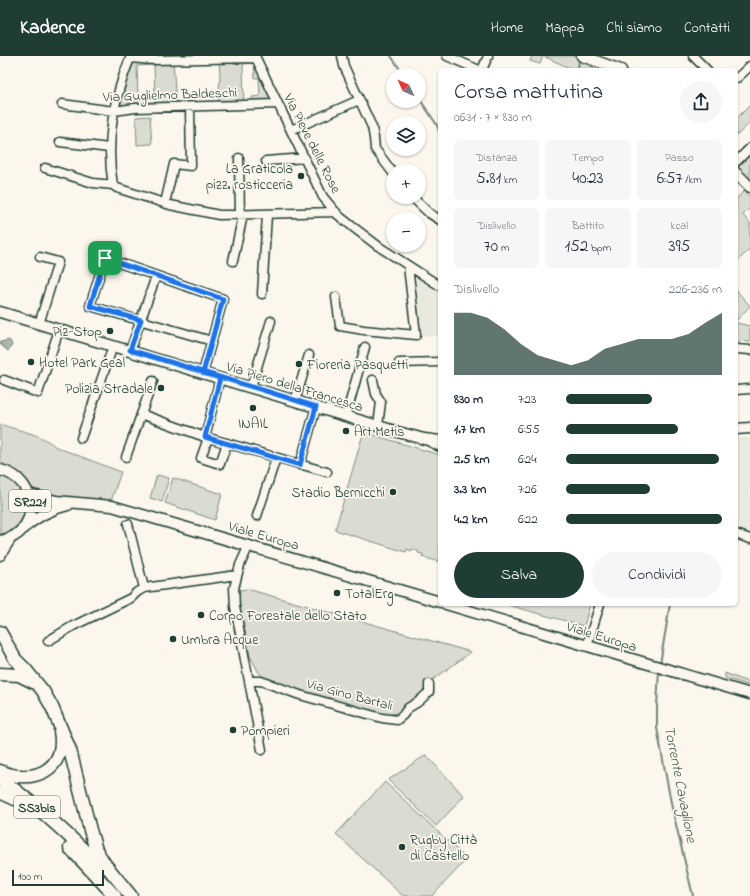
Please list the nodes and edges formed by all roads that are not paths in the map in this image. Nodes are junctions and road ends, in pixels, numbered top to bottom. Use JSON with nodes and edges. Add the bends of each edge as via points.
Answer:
{"nodes":[{"id":1,"x":342,"y":56,"type":"edge"},
{"id":2,"x":447,"y":56,"type":"edge"},
{"id":3,"x":488,"y":56,"type":"edge"},
{"id":4,"x":582,"y":56,"type":"edge"},
{"id":5,"x":694,"y":56,"type":"edge"},
{"id":6,"x":130,"y":57,"type":"edge"},
{"id":7,"x":256,"y":57,"type":"edge"},
{"id":8,"x":594,"y":58,"type":"edge"},
{"id":9,"x":750,"y":66,"type":"edge"},
{"id":10,"x":474,"y":68,"type":"edge"},
{"id":11,"x":483,"y":68,"type":"edge"},
{"id":12,"x":616,"y":68,"type":"edge"},
{"id":13,"x":705,"y":68,"type":"edge"},
{"id":14,"x":738,"y":77,"type":"edge"},
{"id":15,"x":359,"y":100,"type":"junction"},
{"id":16,"x":62,"y":104,"type":"dead end"},
{"id":17,"x":278,"y":104,"type":"junction"},
{"id":18,"x":190,"y":107,"type":"junction"},
{"id":19,"x":114,"y":111,"type":"junction"},
{"id":20,"x":291,"y":130,"type":"junction"},
{"id":21,"x":60,"y":142,"type":"dead end"},
{"id":22,"x":109,"y":148,"type":"junction"},
{"id":23,"x":750,"y":148,"type":"edge"},
{"id":24,"x":239,"y":158,"type":"dead end"},
{"id":25,"x":304,"y":158,"type":"junction"},
{"id":26,"x":738,"y":160,"type":"edge"},
{"id":27,"x":266,"y":161,"type":"dead end"},
{"id":28,"x":386,"y":164,"type":"edge"},
{"id":29,"x":45,"y":168,"type":"dead end"},
{"id":30,"x":738,"y":175,"type":"edge"},
{"id":31,"x":113,"y":185,"type":"junction"},
{"id":32,"x":750,"y":188,"type":"edge"},
{"id":33,"x":165,"y":203,"type":"junction"},
{"id":34,"x":419,"y":204,"type":"edge"},
{"id":35,"x":336,"y":212,"type":"junction"},
{"id":36,"x":241,"y":215,"type":"junction"},
{"id":37,"x":267,"y":215,"type":"junction"},
{"id":38,"x":438,"y":219,"type":"edge"},
{"id":39,"x":40,"y":257,"type":"dead end"},
{"id":40,"x":233,"y":261,"type":"dead end"},
{"id":41,"x":408,"y":266,"type":"junction"},
{"id":42,"x":156,"y":276,"type":"junction"},
{"id":43,"x":438,"y":285,"type":"edge"},
{"id":44,"x":262,"y":294,"type":"dead end"},
{"id":45,"x":336,"y":297,"type":"dead end"},
{"id":46,"x":0,"y":312,"type":"edge"},
{"id":47,"x":141,"y":320,"type":"junction"},
{"id":48,"x":271,"y":321,"type":"dead end"},
{"id":49,"x":39,"y":324,"type":"junction"},
{"id":50,"x":59,"y":330,"type":"junction"},
{"id":51,"x":212,"y":341,"type":"junction"},
{"id":52,"x":113,"y":346,"type":"junction"},
{"id":53,"x":365,"y":347,"type":"dead end"},
{"id":54,"x":738,"y":349,"type":"edge"},
{"id":55,"x":130,"y":350,"type":"junction"},
{"id":56,"x":750,"y":350,"type":"edge"},
{"id":57,"x":309,"y":355,"type":"dead end"},
{"id":58,"x":438,"y":362,"type":"edge"},
{"id":59,"x":399,"y":363,"type":"dead end"},
{"id":60,"x":203,"y":373,"type":"junction"},
{"id":61,"x":220,"y":378,"type":"junction"},
{"id":62,"x":4,"y":380,"type":"dead end"},
{"id":63,"x":373,"y":380,"type":"dead end"},
{"id":64,"x":153,"y":381,"type":"dead end"},
{"id":65,"x":251,"y":387,"type":"junction"},
{"id":66,"x":750,"y":389,"type":"edge"},
{"id":67,"x":738,"y":390,"type":"edge"},
{"id":68,"x":295,"y":400,"type":"junction"},
{"id":69,"x":316,"y":407,"type":"junction"},
{"id":70,"x":141,"y":414,"type":"junction"},
{"id":71,"x":346,"y":416,"type":"junction"},
{"id":72,"x":378,"y":426,"type":"junction"},
{"id":73,"x":750,"y":428,"type":"edge"},
{"id":74,"x":738,"y":429,"type":"edge"},
{"id":75,"x":206,"y":437,"type":"junction"},
{"id":76,"x":81,"y":438,"type":"dead end"},
{"id":77,"x":424,"y":439,"type":"junction"},
{"id":78,"x":438,"y":441,"type":"edge"},
{"id":79,"x":227,"y":443,"type":"junction"},
{"id":80,"x":438,"y":446,"type":"edge"},
{"id":81,"x":126,"y":457,"type":"dead end"},
{"id":82,"x":276,"y":458,"type":"junction"},
{"id":83,"x":300,"y":465,"type":"junction"},
{"id":84,"x":0,"y":470,"type":"edge"},
{"id":85,"x":327,"y":472,"type":"dead end"},
{"id":86,"x":29,"y":494,"type":"junction"},
{"id":87,"x":79,"y":503,"type":"junction"},
{"id":88,"x":257,"y":516,"type":"dead end"},
{"id":89,"x":128,"y":524,"type":"dead end"},
{"id":90,"x":23,"y":529,"type":"junction"},
{"id":91,"x":738,"y":535,"type":"edge"},
{"id":92,"x":750,"y":539,"type":"edge"},
{"id":93,"x":5,"y":540,"type":"edge"},
{"id":94,"x":249,"y":546,"type":"junction"},
{"id":95,"x":0,"y":555,"type":"edge"},
{"id":96,"x":237,"y":575,"type":"junction"},
{"id":97,"x":144,"y":588,"type":"junction"},
{"id":98,"x":438,"y":601,"type":"edge"},
{"id":99,"x":453,"y":606,"type":"edge"},
{"id":100,"x":599,"y":606,"type":"edge"},
{"id":101,"x":0,"y":632,"type":"edge"},
{"id":102,"x":48,"y":641,"type":"dead end"},
{"id":103,"x":587,"y":646,"type":"junction"},
{"id":104,"x":0,"y":656,"type":"edge"},
{"id":105,"x":15,"y":659,"type":"junction"},
{"id":106,"x":0,"y":674,"type":"edge"},
{"id":107,"x":249,"y":681,"type":"junction"},
{"id":108,"x":429,"y":684,"type":"dead end"},
{"id":109,"x":38,"y":685,"type":"junction"},
{"id":110,"x":750,"y":694,"type":"edge"},
{"id":111,"x":56,"y":717,"type":"junction"},
{"id":112,"x":262,"y":750,"type":"dead end"},
{"id":113,"x":0,"y":771,"type":"edge"},
{"id":114,"x":0,"y":779,"type":"edge"},
{"id":115,"x":0,"y":788,"type":"edge"},
{"id":116,"x":0,"y":792,"type":"edge"},
{"id":117,"x":15,"y":799,"type":"junction"},
{"id":118,"x":69,"y":841,"type":"junction"},
{"id":119,"x":116,"y":896,"type":"edge"},
{"id":120,"x":127,"y":896,"type":"edge"},
{"id":121,"x":131,"y":896,"type":"edge"}],
"edges":[{"from":1,"to":15,"type":"street"},
{"from":2,"to":10,"type":"street"},
{"from":3,"to":11,"type":"street"},
{"from":4,"to":8,"type":"main road"},
{"from":5,"to":13,"type":"street"},
{"from":6,"to":7,"type":"street","via":[[154,60]]},
{"from":6,"to":19,"type":"street"},
{"from":7,"to":17,"type":"street","name":"Via Pieve delle Rose"},
{"from":8,"to":12,"type":"main road"},
{"from":9,"to":14,"type":"street"},
{"from":15,"to":20,"type":"street"},
{"from":15,"to":28,"type":"street","via":[[372,127],[374,149]]},
{"from":16,"to":19,"type":"street","name":"Via Guglielmo Baldeschi"},
{"from":17,"to":18,"type":"street","name":"Via Guglielmo Baldeschi"},
{"from":17,"to":20,"type":"street","name":"Via Pieve delle Rose"},
{"from":18,"to":19,"type":"street","name":"Via Guglielmo Baldeschi"},
{"from":18,"to":33,"type":"street","via":[[191,166],[174,164]]},
{"from":19,"to":22,"type":"street"},
{"from":20,"to":25,"type":"street","name":"Via Pieve delle Rose"},
{"from":21,"to":22,"type":"street"},
{"from":22,"to":31,"type":"street"},
{"from":23,"to":26,"type":"street"},
{"from":24,"to":36,"type":"street"},
{"from":25,"to":27,"type":"street"},
{"from":25,"to":35,"type":"street","name":"Via Pieve delle Rose","via":[[323,197]]},
{"from":29,"to":31,"type":"street"},
{"from":30,"to":32,"type":"main road"},
{"from":31,"to":33,"type":"street"},
{"from":33,"to":36,"type":"street","via":[[219,215]]},
{"from":34,"to":38,"type":"street"},
{"from":35,"to":37,"type":"street"},
{"from":35,"to":41,"type":"street","name":"Via Pieve delle Rose"},
{"from":36,"to":37,"type":"street"},
{"from":36,"to":40,"type":"street"},
{"from":37,"to":44,"type":"street"},
{"from":39,"to":49,"type":"street","via":[[58,262]]},
{"from":41,"to":43,"type":"street","name":"Via Pieve delle Rose"},
{"from":41,"to":45,"type":"street","via":[[416,335],[340,326]]},
{"from":42,"to":47,"type":"street"},
{"from":42,"to":47,"type":"street","via":[[105,258],[90,306]]},
{"from":42,"to":51,"type":"street","via":[[223,299]]},
{"from":46,"to":49,"type":"main road","name":"Via Piero della Francesca"},
{"from":47,"to":51,"type":"street"},
{"from":47,"to":55,"type":"street"},
{"from":48,"to":65,"type":"street"},
{"from":49,"to":50,"type":"main road","name":"Via Piero della Francesca"},
{"from":50,"to":52,"type":"main road","name":"Via Piero della Francesca"},
{"from":50,"to":62,"type":"street","via":[[38,393]]},
{"from":51,"to":60,"type":"street"},
{"from":52,"to":55,"type":"main road","name":"Via Piero della Francesca"},
{"from":52,"to":76,"type":"street"},
{"from":53,"to":71,"type":"street"},
{"from":54,"to":56,"type":"street"},
{"from":55,"to":60,"type":"main road","name":"Via Piero della Francesca"},
{"from":57,"to":68,"type":"street"},
{"from":58,"to":59,"type":"street"},
{"from":60,"to":61,"type":"main road","name":"Via Piero della Francesca"},
{"from":61,"to":65,"type":"main road","name":"Via Piero della Francesca"},
{"from":61,"to":75,"type":"street"},
{"from":63,"to":72,"type":"street","via":[[381,402]]},
{"from":64,"to":70,"type":"street"},
{"from":65,"to":68,"type":"main road","name":"Via Piero della Francesca"},
{"from":66,"to":67,"type":"street"},
{"from":68,"to":69,"type":"main road","name":"Via Piero della Francesca"},
{"from":69,"to":71,"type":"main road","name":"Via Piero della Francesca"},
{"from":69,"to":83,"type":"street"},
{"from":70,"to":75,"type":"street"},
{"from":70,"to":81,"type":"street"},
{"from":71,"to":72,"type":"main road","name":"Via Piero della Francesca"},
{"from":72,"to":77,"type":"main road","name":"Via Piero della Francesca"},
{"from":73,"to":74,"type":"main road"},
{"from":75,"to":79,"type":"street"},
{"from":75,"to":79,"type":"street","via":[[201,458],[220,464]]},
{"from":77,"to":78,"type":"main road","name":"Via Piero della Francesca"},
{"from":77,"to":80,"type":"street"},
{"from":79,"to":82,"type":"street"},
{"from":82,"to":83,"type":"street"},
{"from":82,"to":88,"type":"street"},
{"from":83,"to":85,"type":"street"},
{"from":84,"to":86,"type":"main road","number":"SR221","via":[[19,478]]},
{"from":86,"to":87,"type":"main road","name":"Viale Europa"},
{"from":86,"to":90,"type":"main road","number":"SR221","via":[[29,518]]},
{"from":87,"to":90,"type":"main road","name":"Viale Europa","via":[[46,512]]},
{"from":87,"to":94,"type":"main road","name":"Viale Europa","via":[[112,506]]},
{"from":89,"to":97,"type":"street"},
{"from":90,"to":93,"type":"main road","number":"SR221"},
{"from":91,"to":92,"type":"street"},
{"from":93,"to":95,"type":"main road","number":"SR221"},
{"from":94,"to":96,"type":"street"},
{"from":94,"to":98,"type":"main road","name":"Viale Europa"},
{"from":96,"to":97,"type":"street"},
{"from":96,"to":107,"type":"street","via":[[234,588],[235,607]]},
{"from":97,"to":102,"type":"street","via":[[131,598]]},
{"from":99,"to":103,"type":"main road","name":"Viale Europa"},
{"from":100,"to":103,"type":"street"},
{"from":101,"to":105,"type":"highway"},
{"from":103,"to":110,"type":"main road","name":"Viale Europa"},
{"from":104,"to":105,"type":"highway"},
{"from":105,"to":109,"type":"highway"},
{"from":106,"to":109,"type":"highway","via":[[19,675]]},
{"from":107,"to":108,"type":"street","name":"Via Gino Bartali","via":[[261,681],[300,695],[397,720],[429,692]]},
{"from":107,"to":112,"type":"street"},
{"from":109,"to":111,"type":"highway"},
{"from":111,"to":113,"type":"highway","via":[[61,740],[59,754],[50,767],[34,776],[15,776]]},
{"from":111,"to":121,"type":"highway","via":[[72,755],[96,850]]},
{"from":114,"to":118,"type":"highway","number":"SS3bis","via":[[26,798]]},
{"from":115,"to":117,"type":"highway","number":"SS3bis"},
{"from":116,"to":117,"type":"highway"},
{"from":117,"to":118,"type":"highway","number":"SS3bis"},
{"from":118,"to":119,"type":"highway","number":"SS3bis"},
{"from":118,"to":120,"type":"highway","number":"SS3bis","via":[[108,874]]}]}
